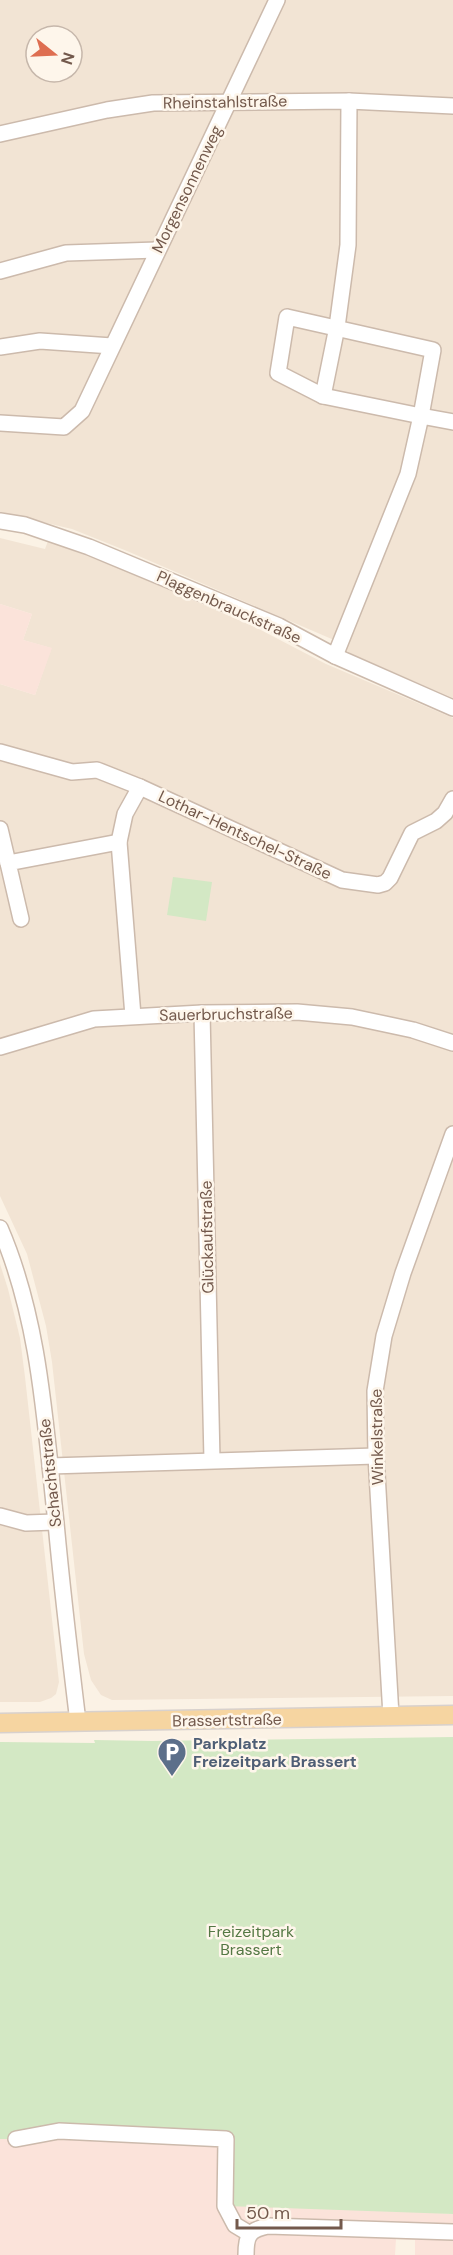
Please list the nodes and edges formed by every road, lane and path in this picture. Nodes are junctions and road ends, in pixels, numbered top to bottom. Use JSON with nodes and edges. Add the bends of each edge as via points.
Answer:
{"nodes":[{"id":1,"x":277,"y":0,"type":"edge"},
{"id":2,"x":229,"y":101,"type":"junction"},
{"id":3,"x":350,"y":101,"type":"junction"},
{"id":4,"x":453,"y":106,"type":"edge"},
{"id":5,"x":0,"y":134,"type":"edge"},
{"id":6,"x":157,"y":250,"type":"junction"},
{"id":7,"x":0,"y":271,"type":"edge"},
{"id":8,"x":337,"y":327,"type":"junction"},
{"id":9,"x":112,"y":346,"type":"junction"},
{"id":10,"x":0,"y":347,"type":"edge"},
{"id":11,"x":323,"y":396,"type":"junction"},
{"id":12,"x":421,"y":416,"type":"junction"},
{"id":13,"x":453,"y":422,"type":"edge"},
{"id":14,"x":0,"y":423,"type":"edge"},
{"id":15,"x":0,"y":521,"type":"edge"},
{"id":16,"x":335,"y":656,"type":"junction"},
{"id":17,"x":453,"y":708,"type":"edge"},
{"id":18,"x":0,"y":752,"type":"edge"},
{"id":19,"x":140,"y":787,"type":"junction"},
{"id":20,"x":453,"y":799,"type":"edge"},
{"id":21,"x":0,"y":829,"type":"edge"},
{"id":22,"x":119,"y":842,"type":"junction"},
{"id":23,"x":8,"y":863,"type":"junction"},
{"id":24,"x":21,"y":919,"type":"dead end"},
{"id":25,"x":202,"y":1013,"type":"junction"},
{"id":26,"x":133,"y":1016,"type":"junction"},
{"id":27,"x":453,"y":1043,"type":"edge"},
{"id":28,"x":0,"y":1047,"type":"edge"},
{"id":29,"x":453,"y":1134,"type":"edge"},
{"id":30,"x":0,"y":1228,"type":"edge"},
{"id":31,"x":376,"y":1456,"type":"junction"},
{"id":32,"x":212,"y":1460,"type":"junction"},
{"id":33,"x":50,"y":1466,"type":"junction"},
{"id":34,"x":0,"y":1516,"type":"edge"},
{"id":35,"x":56,"y":1522,"type":"junction"},
{"id":36,"x":453,"y":1715,"type":"edge"},
{"id":37,"x":391,"y":1716,"type":"junction"},
{"id":38,"x":78,"y":1722,"type":"junction"},
{"id":39,"x":0,"y":1723,"type":"edge"},
{"id":40,"x":16,"y":2139,"type":"dead end"},
{"id":41,"x":453,"y":2232,"type":"edge"},
{"id":42,"x":249,"y":2234,"type":"junction"},
{"id":43,"x":246,"y":2255,"type":"edge"}],
"edges":[{"from":1,"to":2,"type":"street","name":"Morgensonnenweg"},
{"from":2,"to":3,"type":"street","name":"Rheinstahlstraße"},
{"from":2,"to":5,"type":"street","name":"Rheinstahlstraße","via":[[153,103]]},
{"from":2,"to":6,"type":"street","name":"Morgensonnenweg"},
{"from":3,"to":4,"type":"street","name":"Rheinstahlstraße"},
{"from":3,"to":8,"type":"street","via":[[348,245]]},
{"from":6,"to":7,"type":"street","via":[[66,252]]},
{"from":6,"to":9,"type":"street","name":"Morgensonnenweg"},
{"from":8,"to":11,"type":"street"},
{"from":8,"to":11,"type":"street","via":[[287,317],[278,374]]},
{"from":8,"to":12,"type":"street","via":[[433,350]]},
{"from":9,"to":10,"type":"street","via":[[40,341]]},
{"from":9,"to":14,"type":"street","name":"Morgensonnenweg","via":[[82,411],[64,427]]},
{"from":11,"to":12,"type":"street"},
{"from":12,"to":13,"type":"street"},
{"from":12,"to":16,"type":"street","via":[[408,474]]},
{"from":15,"to":16,"type":"street","name":"Plaggenbrauckstraße","via":[[26,525],[90,547],[279,626]]},
{"from":16,"to":17,"type":"street","name":"Plaggenbrauckstraße"},
{"from":18,"to":19,"type":"street","name":"Lothar-Hentschel-Straße","via":[[72,772],[97,770]]},
{"from":19,"to":20,"type":"street","name":"Lothar-Hentschel-Straße","via":[[342,880],[378,885],[390,878],[412,833],[440,817]]},
{"from":19,"to":22,"type":"street","via":[[125,814]]},
{"from":21,"to":23,"type":"street"},
{"from":22,"to":23,"type":"street"},
{"from":22,"to":26,"type":"street"},
{"from":23,"to":24,"type":"street"},
{"from":25,"to":26,"type":"street","name":"Sauerbruchstraße"},
{"from":25,"to":27,"type":"street","name":"Sauerbruchstraße","via":[[297,1012],[352,1017]]},
{"from":25,"to":32,"type":"street","name":"Glückaufstraße"},
{"from":26,"to":28,"type":"street","name":"Sauerbruchstraße","via":[[94,1019]]},
{"from":29,"to":31,"type":"street","name":"Winkelstraße","via":[[384,1336],[375,1391]]},
{"from":30,"to":33,"type":"street","name":"Schachtstraße","via":[[28,1309]]},
{"from":31,"to":32,"type":"street"},
{"from":31,"to":37,"type":"street","name":"Winkelstraße"},
{"from":32,"to":33,"type":"street"},
{"from":33,"to":35,"type":"street","name":"Schachtstraße"},
{"from":34,"to":35,"type":"street","via":[[26,1523]]},
{"from":35,"to":38,"type":"street","name":"Schachtstraße"},
{"from":36,"to":37,"type":"main road","name":"Brassertstraße"},
{"from":37,"to":38,"type":"main road","name":"Brassertstraße"},
{"from":38,"to":39,"type":"main road","name":"Brassertstraße"},
{"from":40,"to":42,"type":"street","via":[[59,2131],[226,2139],[225,2206],[235,2225]]},
{"from":41,"to":42,"type":"street","via":[[278,2226],[255,2229]]},
{"from":42,"to":43,"type":"street"}]}
